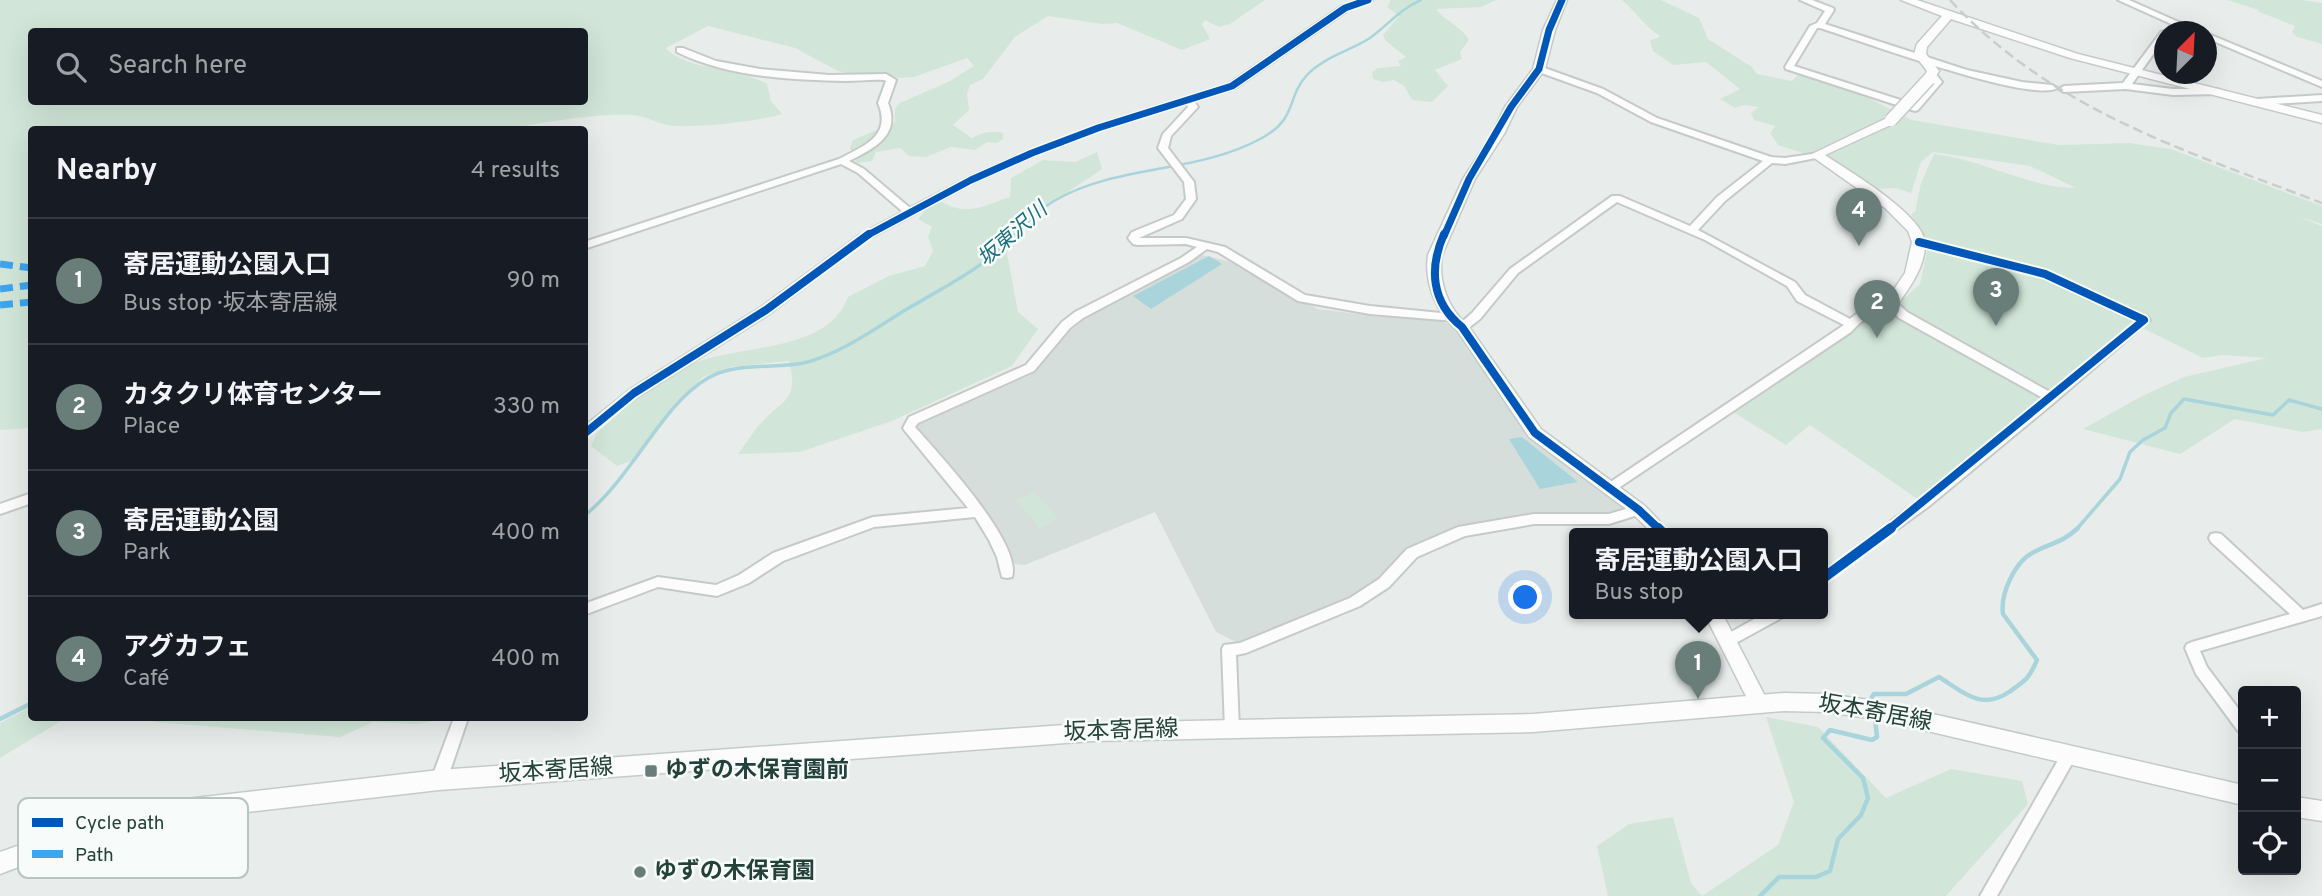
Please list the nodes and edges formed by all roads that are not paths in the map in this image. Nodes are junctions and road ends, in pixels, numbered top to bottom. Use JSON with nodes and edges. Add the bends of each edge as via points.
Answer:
{"nodes":[{"id":1,"x":1353,"y":0,"type":"edge"},
{"id":2,"x":1368,"y":0,"type":"edge"},
{"id":3,"x":1562,"y":0,"type":"edge"},
{"id":4,"x":1786,"y":0,"type":"edge"},
{"id":5,"x":1793,"y":0,"type":"edge"},
{"id":6,"x":1804,"y":0,"type":"edge"},
{"id":7,"x":1906,"y":0,"type":"edge"},
{"id":8,"x":2122,"y":0,"type":"edge"},
{"id":9,"x":1345,"y":8,"type":"junction"},
{"id":10,"x":1949,"y":14,"type":"junction"},
{"id":11,"x":2154,"y":21,"type":"edge"},
{"id":12,"x":1821,"y":25,"type":"junction"},
{"id":13,"x":2217,"y":39,"type":"edge"},
{"id":14,"x":2154,"y":49,"type":"edge"},
{"id":15,"x":680,"y":50,"type":"dead end"},
{"id":16,"x":1924,"y":59,"type":"junction"},
{"id":17,"x":1539,"y":69,"type":"junction"},
{"id":18,"x":2137,"y":73,"type":"junction"},
{"id":19,"x":1931,"y":77,"type":"junction"},
{"id":20,"x":2322,"y":84,"type":"edge"},
{"id":21,"x":2126,"y":86,"type":"junction"},
{"id":22,"x":2052,"y":88,"type":"dead end"},
{"id":23,"x":2064,"y":89,"type":"dead end"},
{"id":24,"x":2217,"y":92,"type":"junction"},
{"id":25,"x":2322,"y":98,"type":"edge"},
{"id":26,"x":1189,"y":100,"type":"junction"},
{"id":27,"x":2257,"y":102,"type":"junction"},
{"id":28,"x":2322,"y":119,"type":"edge"},
{"id":29,"x":1816,"y":155,"type":"junction"},
{"id":30,"x":1770,"y":160,"type":"junction"},
{"id":31,"x":842,"y":161,"type":"junction"},
{"id":32,"x":910,"y":213,"type":"junction"},
{"id":33,"x":1690,"y":231,"type":"junction"},
{"id":34,"x":1919,"y":242,"type":"junction"},
{"id":35,"x":588,"y":245,"type":"edge"},
{"id":36,"x":1206,"y":245,"type":"junction"},
{"id":37,"x":1891,"y":304,"type":"junction"},
{"id":38,"x":1457,"y":323,"type":"junction"},
{"id":39,"x":1851,"y":324,"type":"junction"},
{"id":40,"x":2052,"y":398,"type":"junction"},
{"id":41,"x":588,"y":431,"type":"edge"},
{"id":42,"x":1610,"y":488,"type":"junction"},
{"id":43,"x":28,"y":499,"type":"edge"},
{"id":44,"x":0,"y":509,"type":"edge"},
{"id":45,"x":1639,"y":510,"type":"junction"},
{"id":46,"x":979,"y":512,"type":"junction"},
{"id":47,"x":1658,"y":528,"type":"edge"},
{"id":48,"x":2216,"y":538,"type":"dead end"},
{"id":49,"x":1007,"y":573,"type":"dead end"},
{"id":50,"x":1828,"y":575,"type":"edge"},
{"id":51,"x":588,"y":608,"type":"edge"},
{"id":52,"x":2322,"y":610,"type":"edge"},
{"id":53,"x":2301,"y":616,"type":"junction"},
{"id":54,"x":1717,"y":619,"type":"edge"},
{"id":55,"x":1767,"y":619,"type":"edge"},
{"id":56,"x":1729,"y":640,"type":"junction"},
{"id":57,"x":1759,"y":704,"type":"junction"},
{"id":58,"x":2238,"y":719,"type":"edge"},
{"id":59,"x":460,"y":721,"type":"edge"},
{"id":60,"x":1232,"y":729,"type":"junction"},
{"id":61,"x":2069,"y":755,"type":"junction"},
{"id":62,"x":439,"y":780,"type":"junction"},
{"id":63,"x":2238,"y":794,"type":"edge"},
{"id":64,"x":248,"y":802,"type":"edge"},
{"id":65,"x":18,"y":854,"type":"edge"},
{"id":66,"x":1,"y":860,"type":"edge"},
{"id":67,"x":1988,"y":896,"type":"edge"}],
"edges":[{"from":1,"to":9,"type":"street","via":[[1342,5]]},
{"from":2,"to":9,"type":"street"},
{"from":3,"to":17,"type":"street"},
{"from":4,"to":5,"type":"street"},
{"from":6,"to":12,"type":"street","via":[[1830,10]]},
{"from":7,"to":10,"type":"street"},
{"from":8,"to":11,"type":"street"},
{"from":9,"to":26,"type":"street","via":[[1232,86]]},
{"from":10,"to":16,"type":"street","via":[[1921,46]]},
{"from":10,"to":18,"type":"street"},
{"from":12,"to":16,"type":"street"},
{"from":12,"to":19,"type":"street","via":[[1814,26],[1788,67],[1915,108],[1937,82]]},
{"from":13,"to":20,"type":"street"},
{"from":14,"to":18,"type":"street"},
{"from":15,"to":31,"type":"street","via":[[723,67],[891,80],[883,103],[890,116],[884,133]]},
{"from":16,"to":19,"type":"street"},
{"from":16,"to":22,"type":"street"},
{"from":17,"to":30,"type":"street","via":[[1600,91],[1654,120]]},
{"from":17,"to":38,"type":"street","via":[[1469,179],[1435,255],[1437,289]]},
{"from":18,"to":21,"type":"street"},
{"from":18,"to":24,"type":"street"},
{"from":19,"to":29,"type":"street","bridge":true,"via":[[1891,120]]},
{"from":21,"to":23,"type":"street"},
{"from":21,"to":24,"type":"street"},
{"from":24,"to":27,"type":"street"},
{"from":25,"to":27,"type":"street"},
{"from":26,"to":32,"type":"street","via":[[1032,153]]},
{"from":26,"to":36,"type":"street","via":[[1193,107],[1167,133],[1163,148],[1189,183],[1191,199],[1178,217],[1133,238],[1147,244],[1186,241]]},
{"from":27,"to":28,"type":"street"},
{"from":29,"to":30,"type":"street"},
{"from":29,"to":34,"type":"street","via":[[1903,215]]},
{"from":30,"to":33,"type":"street"},
{"from":31,"to":32,"type":"street","via":[[861,171]]},
{"from":31,"to":35,"type":"street"},
{"from":32,"to":41,"type":"street","via":[[858,241],[766,310],[644,386]]},
{"from":33,"to":38,"type":"street","via":[[1616,198],[1514,271],[1476,316]]},
{"from":33,"to":39,"type":"street","via":[[1791,284],[1801,298]]},
{"from":34,"to":37,"type":"street","via":[[1910,281]]},
{"from":34,"to":40,"type":"street","via":[[2045,274],[2144,320]]},
{"from":36,"to":38,"type":"street","via":[[1221,249],[1302,298]]},
{"from":36,"to":46,"type":"street","via":[[1079,315],[1022,373],[913,420],[909,428]]},
{"from":37,"to":39,"type":"street","via":[[1866,311]]},
{"from":37,"to":40,"type":"street"},
{"from":38,"to":42,"type":"street","via":[[1535,433]]},
{"from":39,"to":42,"type":"street"},
{"from":40,"to":50,"type":"street"},
{"from":42,"to":45,"type":"street"},
{"from":43,"to":44,"type":"street"},
{"from":45,"to":47,"type":"street"},
{"from":45,"to":60,"type":"street","via":[[1609,519],[1534,519],[1463,531],[1412,553],[1384,583],[1355,602],[1241,649],[1229,649]]},
{"from":46,"to":49,"type":"street"},
{"from":46,"to":51,"type":"street","via":[[873,522],[778,557],[717,591],[658,582]]},
{"from":48,"to":53,"type":"street"},
{"from":52,"to":53,"type":"street"},
{"from":53,"to":58,"type":"street","via":[[2192,648],[2201,670]]},
{"from":54,"to":56,"type":"street"},
{"from":55,"to":56,"type":"street"},
{"from":56,"to":57,"type":"street"},
{"from":57,"to":60,"type":"main road","name":"坂本寄居線","via":[[1534,723]]},
{"from":57,"to":61,"type":"main road","name":"坂本寄居線","via":[[1843,704]]},
{"from":59,"to":62,"type":"street"},
{"from":60,"to":62,"type":"main road","name":"坂本寄居線","via":[[1037,736]]},
{"from":61,"to":63,"type":"main road","name":"坂本寄居線"},
{"from":61,"to":67,"type":"street"},
{"from":62,"to":64,"type":"main road","name":"坂本寄居線"},
{"from":65,"to":66,"type":"main road","name":"坂本寄居線"}]}
